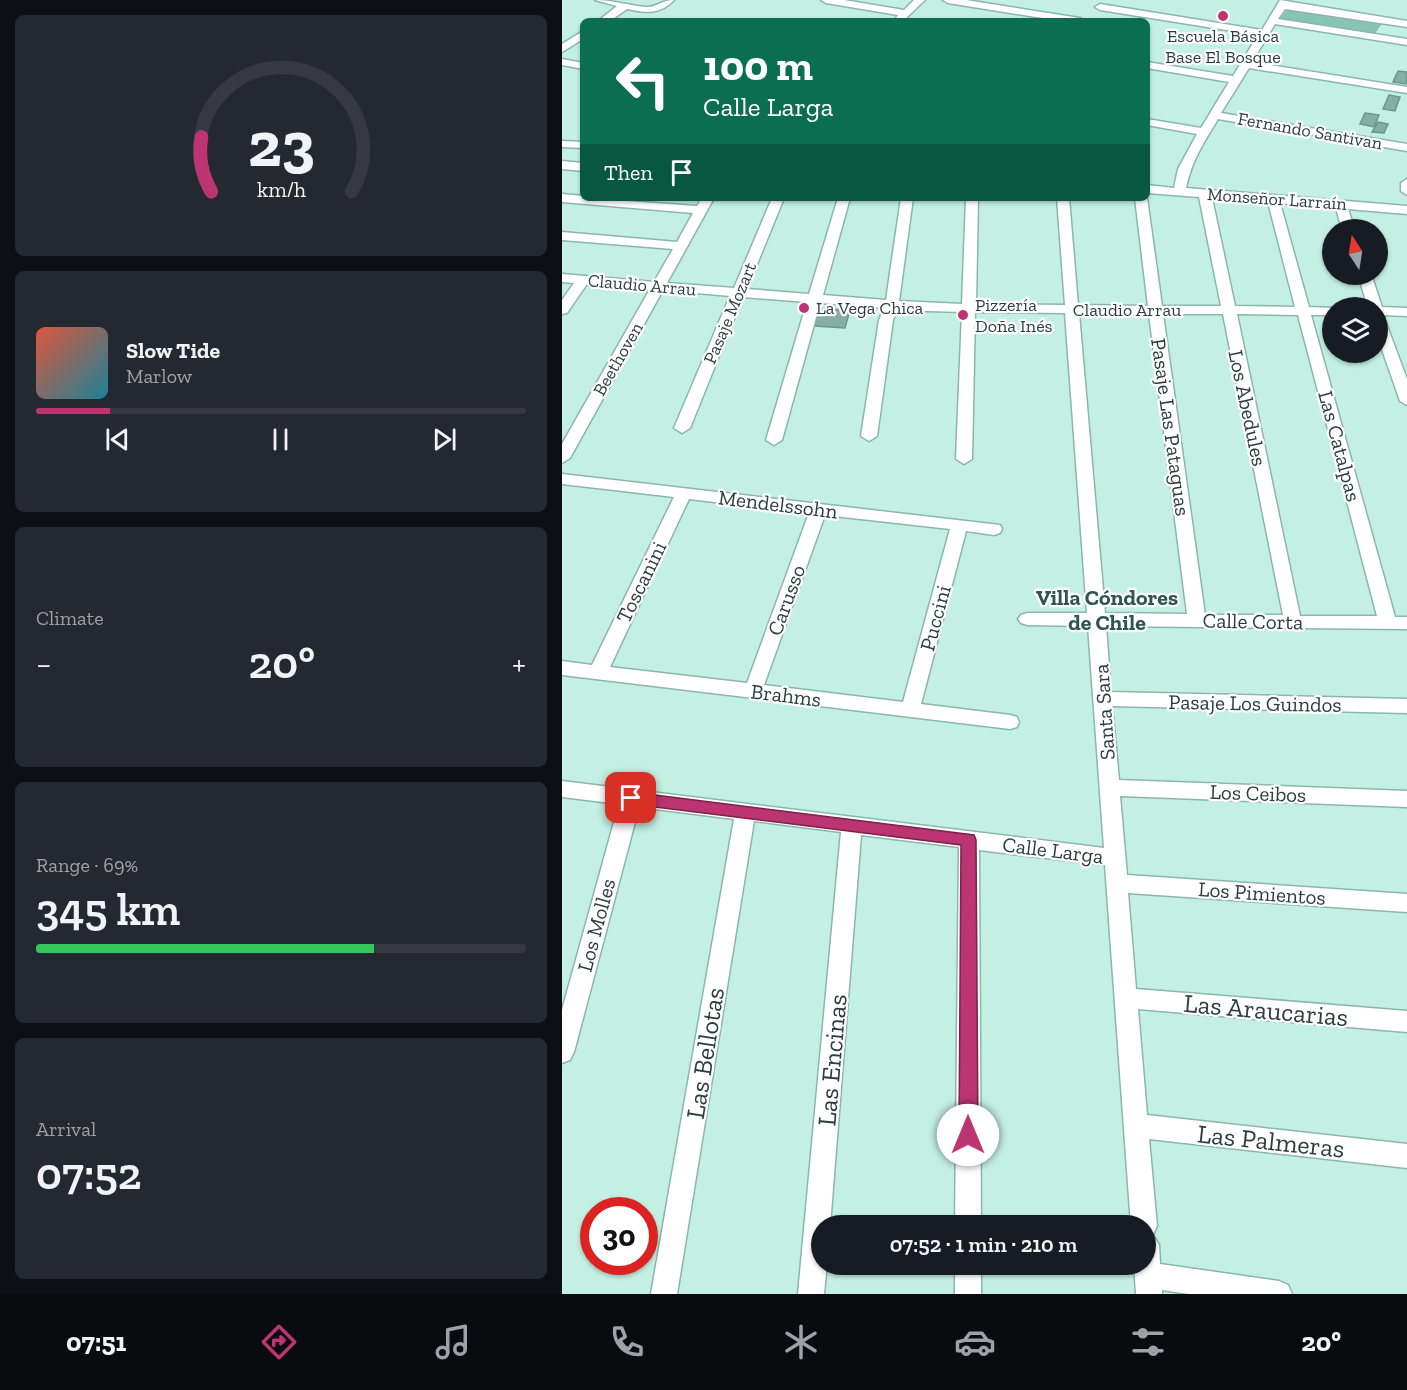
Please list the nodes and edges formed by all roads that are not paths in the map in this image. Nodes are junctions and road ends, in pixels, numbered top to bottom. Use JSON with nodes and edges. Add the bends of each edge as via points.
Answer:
{"nodes":[{"id":1,"x":600,"y":0,"type":"edge"},
{"id":2,"x":669,"y":0,"type":"edge"},
{"id":3,"x":826,"y":0,"type":"edge"},
{"id":4,"x":920,"y":0,"type":"edge"},
{"id":5,"x":948,"y":0,"type":"edge"},
{"id":6,"x":1283,"y":3,"type":"edge"},
{"id":7,"x":624,"y":6,"type":"junction"},
{"id":8,"x":1100,"y":7,"type":"edge"},
{"id":9,"x":906,"y":13,"type":"junction"},
{"id":10,"x":606,"y":18,"type":"edge"},
{"id":11,"x":900,"y":18,"type":"edge"},
{"id":12,"x":1061,"y":18,"type":"edge"},
{"id":13,"x":1272,"y":21,"type":"junction"},
{"id":14,"x":1406,"y":24,"type":"edge"},
{"id":15,"x":1264,"y":33,"type":"junction"},
{"id":16,"x":580,"y":36,"type":"edge"},
{"id":17,"x":1406,"y":42,"type":"edge"},
{"id":18,"x":562,"y":49,"type":"edge"},
{"id":19,"x":562,"y":62,"type":"edge"},
{"id":20,"x":1245,"y":64,"type":"junction"},
{"id":21,"x":580,"y":65,"type":"edge"},
{"id":22,"x":1150,"y":66,"type":"edge"},
{"id":23,"x":1235,"y":80,"type":"junction"},
{"id":24,"x":1406,"y":90,"type":"edge"},
{"id":25,"x":1214,"y":115,"type":"junction"},
{"id":26,"x":1150,"y":123,"type":"edge"},
{"id":27,"x":1203,"y":132,"type":"junction"},
{"id":28,"x":562,"y":144,"type":"edge"},
{"id":29,"x":580,"y":145,"type":"edge"},
{"id":30,"x":1406,"y":148,"type":"edge"},
{"id":31,"x":562,"y":165,"type":"edge"},
{"id":32,"x":580,"y":167,"type":"edge"},
{"id":33,"x":1406,"y":183,"type":"edge"},
{"id":34,"x":1150,"y":189,"type":"edge"},
{"id":35,"x":1406,"y":191,"type":"edge"},
{"id":36,"x":1179,"y":192,"type":"junction"},
{"id":37,"x":1205,"y":194,"type":"junction"},
{"id":38,"x":562,"y":198,"type":"edge"},
{"id":39,"x":580,"y":199,"type":"edge"},
{"id":40,"x":1273,"y":199,"type":"junction"},
{"id":41,"x":634,"y":201,"type":"edge"},
{"id":42,"x":777,"y":201,"type":"edge"},
{"id":43,"x":843,"y":201,"type":"edge"},
{"id":44,"x":907,"y":201,"type":"edge"},
{"id":45,"x":972,"y":201,"type":"edge"},
{"id":46,"x":1063,"y":201,"type":"edge"},
{"id":47,"x":1141,"y":201,"type":"edge"},
{"id":48,"x":705,"y":204,"type":"edge"},
{"id":49,"x":1341,"y":205,"type":"junction"},
{"id":50,"x":1406,"y":210,"type":"edge"},
{"id":51,"x":1345,"y":219,"type":"edge"},
{"id":52,"x":562,"y":236,"type":"edge"},
{"id":53,"x":681,"y":246,"type":"junction"},
{"id":54,"x":562,"y":278,"type":"edge"},
{"id":55,"x":583,"y":280,"type":"junction"},
{"id":56,"x":659,"y":286,"type":"junction"},
{"id":57,"x":738,"y":293,"type":"junction"},
{"id":58,"x":816,"y":299,"type":"junction"},
{"id":59,"x":892,"y":306,"type":"junction"},
{"id":60,"x":969,"y":309,"type":"junction"},
{"id":61,"x":562,"y":310,"type":"edge"},
{"id":62,"x":1072,"y":310,"type":"junction"},
{"id":63,"x":1156,"y":310,"type":"junction"},
{"id":64,"x":1228,"y":311,"type":"junction"},
{"id":65,"x":1303,"y":311,"type":"junction"},
{"id":66,"x":1322,"y":311,"type":"edge"},
{"id":67,"x":1388,"y":312,"type":"edge"},
{"id":68,"x":1406,"y":312,"type":"edge"},
{"id":69,"x":1388,"y":348,"type":"edge"},
{"id":70,"x":1406,"y":402,"type":"edge"},
{"id":71,"x":682,"y":428,"type":"dead end"},
{"id":72,"x":869,"y":436,"type":"dead end"},
{"id":73,"x":774,"y":440,"type":"dead end"},
{"id":74,"x":562,"y":458,"type":"edge"},
{"id":75,"x":964,"y":459,"type":"dead end"},
{"id":76,"x":562,"y":479,"type":"edge"},
{"id":77,"x":684,"y":493,"type":"junction"},
{"id":78,"x":819,"y":509,"type":"junction"},
{"id":79,"x":959,"y":525,"type":"junction"},
{"id":80,"x":994,"y":529,"type":"dead end"},
{"id":81,"x":1027,"y":619,"type":"dead end"},
{"id":82,"x":1097,"y":620,"type":"junction"},
{"id":83,"x":1197,"y":621,"type":"junction"},
{"id":84,"x":1293,"y":622,"type":"junction"},
{"id":85,"x":1388,"y":623,"type":"junction"},
{"id":86,"x":1406,"y":623,"type":"edge"},
{"id":87,"x":562,"y":668,"type":"edge"},
{"id":88,"x":598,"y":672,"type":"junction"},
{"id":89,"x":753,"y":691,"type":"junction"},
{"id":90,"x":1103,"y":699,"type":"junction"},
{"id":91,"x":1406,"y":706,"type":"edge"},
{"id":92,"x":910,"y":710,"type":"junction"},
{"id":93,"x":1010,"y":722,"type":"dead end"},
{"id":94,"x":1110,"y":788,"type":"junction"},
{"id":95,"x":562,"y":789,"type":"edge"},
{"id":96,"x":631,"y":798,"type":"junction"},
{"id":97,"x":1406,"y":799,"type":"edge"},
{"id":98,"x":745,"y":812,"type":"junction"},
{"id":99,"x":852,"y":825,"type":"junction"},
{"id":100,"x":969,"y":840,"type":"junction"},
{"id":101,"x":1115,"y":858,"type":"junction"},
{"id":102,"x":1117,"y":883,"type":"junction"},
{"id":103,"x":1406,"y":903,"type":"edge"},
{"id":104,"x":1126,"y":998,"type":"junction"},
{"id":105,"x":1406,"y":1022,"type":"edge"},
{"id":106,"x":562,"y":1052,"type":"edge"},
{"id":107,"x":1136,"y":1126,"type":"junction"},
{"id":108,"x":1406,"y":1156,"type":"edge"},
{"id":109,"x":968,"y":1215,"type":"edge"},
{"id":110,"x":1143,"y":1215,"type":"edge"},
{"id":111,"x":968,"y":1275,"type":"edge"},
{"id":112,"x":1149,"y":1284,"type":"edge"},
{"id":113,"x":664,"y":1294,"type":"edge"},
{"id":114,"x":811,"y":1294,"type":"edge"},
{"id":115,"x":968,"y":1294,"type":"edge"},
{"id":116,"x":1279,"y":1294,"type":"edge"}],
"edges":[{"from":1,"to":7,"type":"street"},
{"from":2,"to":7,"type":"street","via":[[652,10]]},
{"from":3,"to":9,"type":"street"},
{"from":4,"to":9,"type":"street"},
{"from":5,"to":12,"type":"street"},
{"from":6,"to":13,"type":"street"},
{"from":6,"to":14,"type":"street"},
{"from":7,"to":10,"type":"street"},
{"from":8,"to":15,"type":"street"},
{"from":9,"to":11,"type":"street"},
{"from":13,"to":15,"type":"street"},
{"from":13,"to":17,"type":"street"},
{"from":15,"to":20,"type":"street"},
{"from":16,"to":18,"type":"street"},
{"from":19,"to":21,"type":"street"},
{"from":20,"to":23,"type":"street"},
{"from":20,"to":24,"type":"street"},
{"from":22,"to":23,"type":"street"},
{"from":23,"to":25,"type":"street"},
{"from":25,"to":27,"type":"street"},
{"from":25,"to":30,"type":"street","name":"Fernando Santivan"},
{"from":26,"to":27,"type":"street"},
{"from":27,"to":36,"type":"street","via":[[1184,169]]},
{"from":28,"to":29,"type":"street"},
{"from":31,"to":32,"type":"street"},
{"from":33,"to":35,"type":"street"},
{"from":34,"to":36,"type":"street","name":"Monseñor Larraín"},
{"from":36,"to":37,"type":"street","name":"Monseñor Larraín"},
{"from":37,"to":40,"type":"street","name":"Monseñor Larraín"},
{"from":37,"to":64,"type":"street","name":"Los Abedules"},
{"from":38,"to":39,"type":"street"},
{"from":40,"to":49,"type":"street","name":"Monseñor Larraín"},
{"from":40,"to":65,"type":"street","name":"Las Catalpas"},
{"from":41,"to":48,"type":"street"},
{"from":42,"to":57,"type":"street","name":"Pasaje Mozart"},
{"from":43,"to":58,"type":"street"},
{"from":44,"to":59,"type":"street"},
{"from":45,"to":60,"type":"street"},
{"from":46,"to":62,"type":"street","name":"Santa Sara"},
{"from":47,"to":63,"type":"street","name":"Pasaje Las Pataguas"},
{"from":48,"to":53,"type":"street","name":"Beethoven"},
{"from":49,"to":50,"type":"street","name":"Monseñor Larraín"},
{"from":49,"to":51,"type":"street"},
{"from":52,"to":53,"type":"street"},
{"from":53,"to":56,"type":"street","name":"Beethoven"},
{"from":54,"to":55,"type":"street","name":"Claudio Arrau"},
{"from":55,"to":56,"type":"street","name":"Claudio Arrau"},
{"from":55,"to":61,"type":"street"},
{"from":56,"to":57,"type":"street","name":"Claudio Arrau"},
{"from":56,"to":74,"type":"street","name":"Beethoven"},
{"from":57,"to":58,"type":"street","name":"Claudio Arrau"},
{"from":57,"to":71,"type":"street","name":"Pasaje Mozart"},
{"from":58,"to":59,"type":"street","name":"Claudio Arrau"},
{"from":58,"to":73,"type":"street"},
{"from":59,"to":60,"type":"street","name":"Claudio Arrau"},
{"from":59,"to":72,"type":"street","via":[[886,320]]},
{"from":60,"to":62,"type":"street","name":"Claudio Arrau"},
{"from":60,"to":75,"type":"street"},
{"from":62,"to":63,"type":"street","name":"Claudio Arrau"},
{"from":62,"to":82,"type":"street","name":"Santa Sara"},
{"from":63,"to":64,"type":"street","name":"Claudio Arrau"},
{"from":63,"to":83,"type":"street","name":"Pasaje Las Pataguas"},
{"from":64,"to":65,"type":"street","name":"Claudio Arrau"},
{"from":64,"to":84,"type":"street","name":"Los Abedules"},
{"from":65,"to":66,"type":"street","name":"Claudio Arrau"},
{"from":65,"to":85,"type":"street","name":"Las Catalpas"},
{"from":67,"to":68,"type":"street"},
{"from":69,"to":70,"type":"street"},
{"from":76,"to":77,"type":"street","name":"Mendelssohn"},
{"from":77,"to":78,"type":"street","name":"Mendelssohn"},
{"from":77,"to":88,"type":"street","name":"Toscanini"},
{"from":78,"to":79,"type":"street","name":"Mendelssohn"},
{"from":78,"to":89,"type":"street","name":"Carusso"},
{"from":79,"to":80,"type":"street","name":"Mendelssohn"},
{"from":79,"to":92,"type":"street","name":"Puccini"},
{"from":81,"to":82,"type":"street","name":"Calle Corta"},
{"from":82,"to":83,"type":"street","name":"Calle Corta"},
{"from":82,"to":90,"type":"street","name":"Santa Sara"},
{"from":83,"to":84,"type":"street","name":"Calle Corta"},
{"from":84,"to":85,"type":"street","name":"Calle Corta"},
{"from":85,"to":86,"type":"street","name":"Calle Corta"},
{"from":87,"to":88,"type":"street","name":"Brahms"},
{"from":88,"to":89,"type":"street","name":"Brahms"},
{"from":89,"to":92,"type":"street","name":"Brahms"},
{"from":90,"to":91,"type":"street","name":"Pasaje Los Guindos"},
{"from":90,"to":94,"type":"street","name":"Santa Sara"},
{"from":92,"to":93,"type":"street","name":"Brahms"},
{"from":94,"to":97,"type":"street","name":"Los Ceibos"},
{"from":94,"to":101,"type":"street","name":"Santa Sara"},
{"from":95,"to":96,"type":"street","name":"Calle Larga"},
{"from":96,"to":98,"type":"street","name":"Calle Larga"},
{"from":96,"to":106,"type":"street","name":"Los Molles"},
{"from":98,"to":99,"type":"street","name":"Calle Larga"},
{"from":98,"to":113,"type":"street","name":"Las Bellotas"},
{"from":99,"to":100,"type":"street","name":"Calle Larga"},
{"from":99,"to":114,"type":"street","name":"Las Encinas"},
{"from":100,"to":101,"type":"street","name":"Calle Larga"},
{"from":100,"to":109,"type":"street"},
{"from":101,"to":102,"type":"street","name":"Santa Sara"},
{"from":102,"to":103,"type":"street","name":"Los Pimientos"},
{"from":102,"to":104,"type":"street","name":"Santa Sara"},
{"from":104,"to":105,"type":"street","name":"Las Araucarias"},
{"from":104,"to":107,"type":"street","name":"Santa Sara"},
{"from":107,"to":108,"type":"street","name":"Las Palmeras"},
{"from":107,"to":110,"type":"street","name":"Santa Sara"},
{"from":111,"to":115,"type":"street"},
{"from":112,"to":116,"type":"street"}]}
